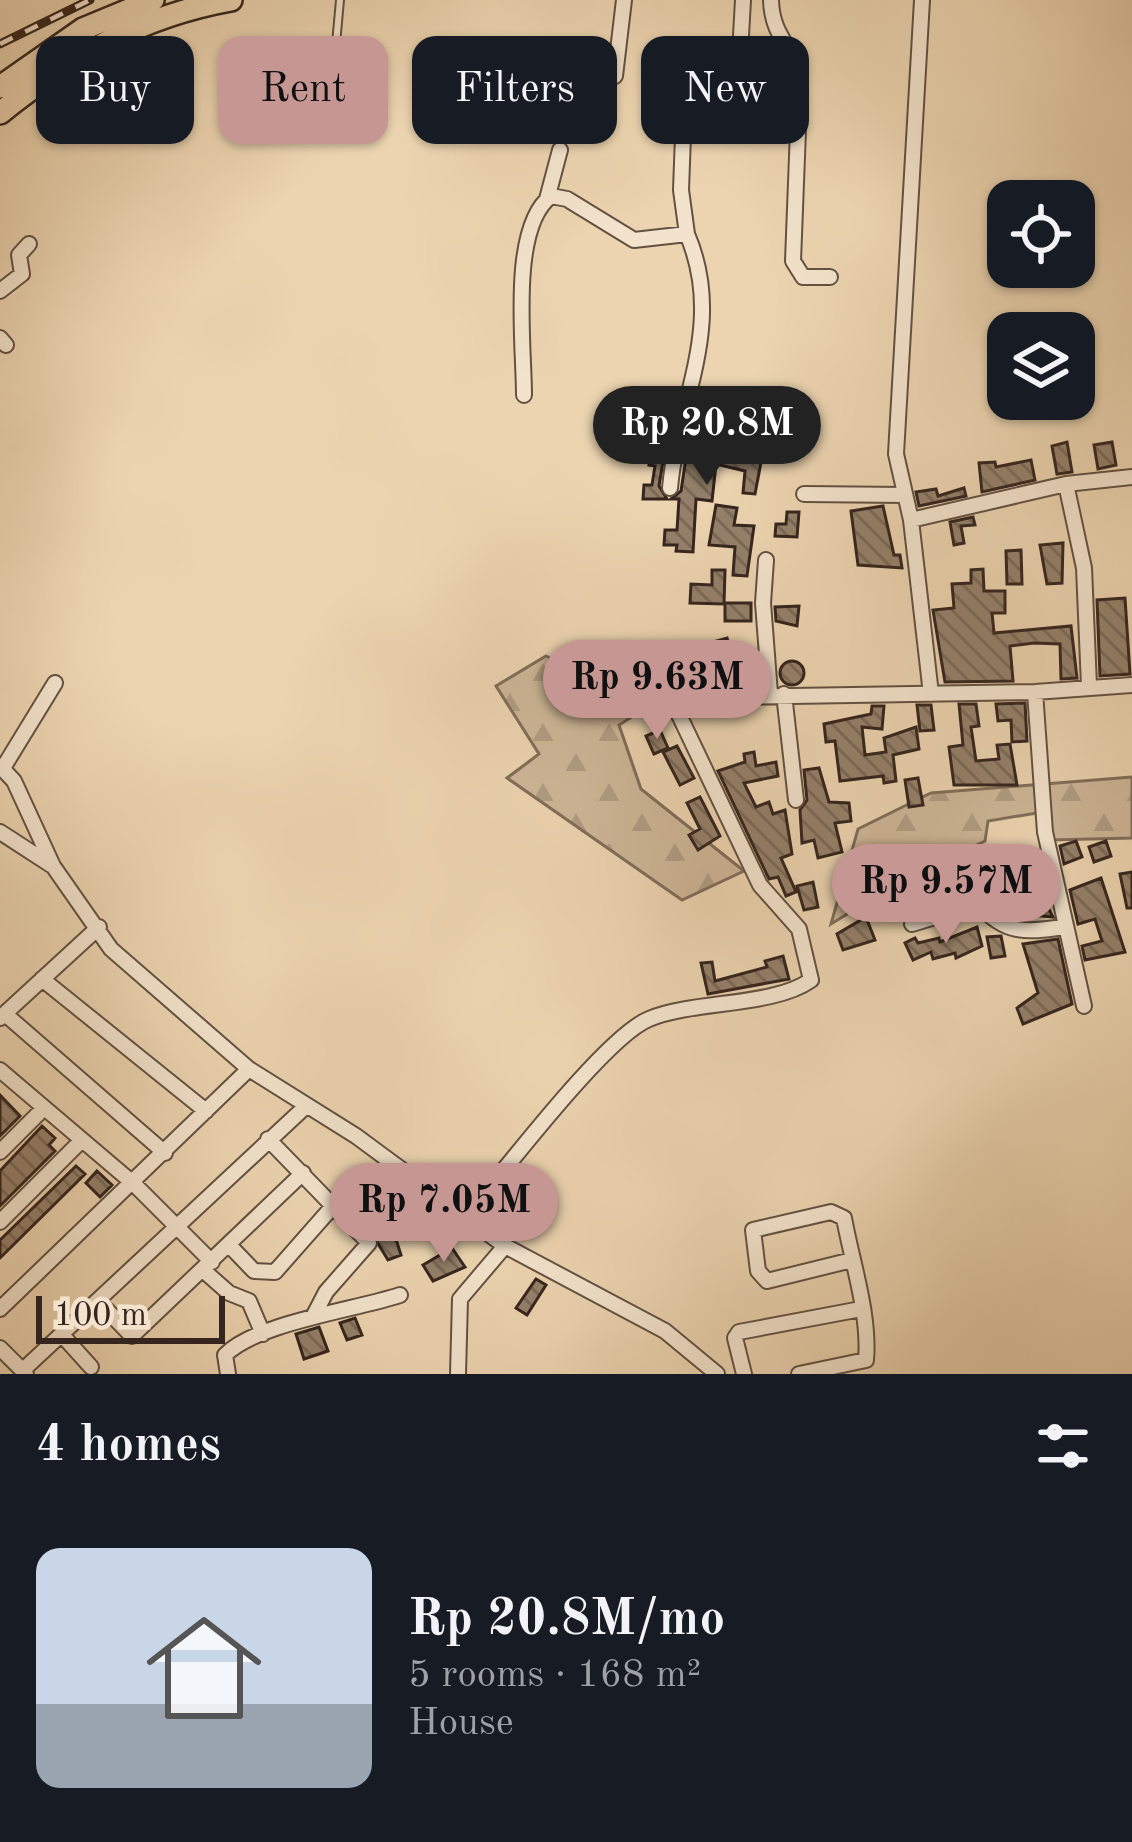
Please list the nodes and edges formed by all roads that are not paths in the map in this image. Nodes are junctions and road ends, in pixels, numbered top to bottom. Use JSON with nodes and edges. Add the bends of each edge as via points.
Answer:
{"nodes":[{"id":1,"x":153,"y":0,"type":"edge"},
{"id":2,"x":231,"y":0,"type":"edge"},
{"id":3,"x":340,"y":0,"type":"edge"},
{"id":4,"x":624,"y":0,"type":"edge"},
{"id":5,"x":743,"y":0,"type":"edge"},
{"id":6,"x":771,"y":0,"type":"edge"},
{"id":7,"x":922,"y":0,"type":"edge"},
{"id":8,"x":336,"y":36,"type":"edge"},
{"id":9,"x":617,"y":59,"type":"edge"},
{"id":10,"x":0,"y":87,"type":"edge"},
{"id":11,"x":0,"y":113,"type":"edge"},
{"id":12,"x":560,"y":150,"type":"dead end"},
{"id":13,"x":547,"y":199,"type":"junction"},
{"id":14,"x":687,"y":234,"type":"junction"},
{"id":15,"x":29,"y":244,"type":"dead end"},
{"id":16,"x":830,"y":277,"type":"dead end"},
{"id":17,"x":0,"y":291,"type":"edge"},
{"id":18,"x":524,"y":395,"type":"dead end"},
{"id":19,"x":1132,"y":477,"type":"edge"},
{"id":20,"x":1066,"y":484,"type":"junction"},
{"id":21,"x":670,"y":488,"type":"dead end"},
{"id":22,"x":804,"y":494,"type":"dead end"},
{"id":23,"x":905,"y":495,"type":"junction"},
{"id":24,"x":911,"y":520,"type":"junction"},
{"id":25,"x":766,"y":560,"type":"dead end"},
{"id":26,"x":55,"y":683,"type":"dead end"},
{"id":27,"x":1132,"y":685,"type":"edge"},
{"id":28,"x":1089,"y":686,"type":"junction"},
{"id":29,"x":1035,"y":692,"type":"junction"},
{"id":30,"x":777,"y":694,"type":"junction"},
{"id":31,"x":932,"y":694,"type":"junction"},
{"id":32,"x":2,"y":767,"type":"edge"},
{"id":33,"x":796,"y":800,"type":"dead end"},
{"id":34,"x":0,"y":832,"type":"edge"},
{"id":35,"x":53,"y":866,"type":"junction"},
{"id":36,"x":1054,"y":881,"type":"junction"},
{"id":37,"x":978,"y":904,"type":"junction"},
{"id":38,"x":912,"y":924,"type":"dead end"},
{"id":39,"x":99,"y":927,"type":"junction"},
{"id":40,"x":1063,"y":927,"type":"junction"},
{"id":41,"x":42,"y":979,"type":"junction"},
{"id":42,"x":1084,"y":1006,"type":"dead end"},
{"id":43,"x":2,"y":1016,"type":"edge"},
{"id":44,"x":249,"y":1069,"type":"junction"},
{"id":45,"x":2,"y":1076,"type":"edge"},
{"id":46,"x":304,"y":1108,"type":"junction"},
{"id":47,"x":43,"y":1109,"type":"junction"},
{"id":48,"x":206,"y":1111,"type":"junction"},
{"id":49,"x":268,"y":1139,"type":"junction"},
{"id":50,"x":80,"y":1142,"type":"junction"},
{"id":51,"x":0,"y":1152,"type":"edge"},
{"id":52,"x":165,"y":1153,"type":"junction"},
{"id":53,"x":303,"y":1173,"type":"junction"},
{"id":54,"x":134,"y":1184,"type":"junction"},
{"id":55,"x":334,"y":1205,"type":"junction"},
{"id":56,"x":466,"y":1216,"type":"junction"},
{"id":57,"x":0,"y":1222,"type":"edge"},
{"id":58,"x":176,"y":1226,"type":"junction"},
{"id":59,"x":230,"y":1246,"type":"junction"},
{"id":60,"x":505,"y":1246,"type":"junction"},
{"id":61,"x":852,"y":1259,"type":"junction"},
{"id":62,"x":208,"y":1266,"type":"junction"},
{"id":63,"x":400,"y":1295,"type":"dead end"},
{"id":64,"x":98,"y":1301,"type":"junction"},
{"id":65,"x":0,"y":1309,"type":"edge"},
{"id":66,"x":861,"y":1310,"type":"junction"},
{"id":67,"x":313,"y":1317,"type":"junction"},
{"id":68,"x":263,"y":1334,"type":"junction"},
{"id":69,"x":62,"y":1336,"type":"junction"},
{"id":70,"x":0,"y":1348,"type":"edge"},
{"id":71,"x":91,"y":1367,"type":"dead end"},
{"id":72,"x":846,"y":1370,"type":"edge"},
{"id":73,"x":25,"y":1372,"type":"edge"},
{"id":74,"x":228,"y":1374,"type":"edge"},
{"id":75,"x":458,"y":1374,"type":"edge"},
{"id":76,"x":717,"y":1374,"type":"edge"},
{"id":77,"x":744,"y":1374,"type":"edge"},
{"id":78,"x":799,"y":1374,"type":"edge"}],
"edges":[{"from":1,"to":10,"type":"highway","via":[[83,29]]},
{"from":2,"to":11,"type":"highway","via":[[157,18],[95,45]]},
{"from":3,"to":8,"type":"lane"},
{"from":4,"to":9,"type":"street"},
{"from":5,"to":14,"type":"street","via":[[739,89],[698,95],[684,109]]},
{"from":6,"to":16,"type":"street","via":[[772,27],[800,78],[794,261],[803,278]]},
{"from":7,"to":23,"type":"street","via":[[896,454]]},
{"from":12,"to":13,"type":"street"},
{"from":13,"to":14,"type":"street","via":[[567,199],[634,240]]},
{"from":13,"to":18,"type":"street","via":[[530,226],[523,273]]},
{"from":14,"to":21,"type":"street","via":[[700,277],[702,350]]},
{"from":15,"to":17,"type":"street","via":[[20,255],[22,274]]},
{"from":19,"to":20,"type":"street"},
{"from":20,"to":24,"type":"street"},
{"from":20,"to":28,"type":"street","via":[[1084,568]]},
{"from":22,"to":23,"type":"street"},
{"from":23,"to":24,"type":"street"},
{"from":24,"to":31,"type":"street"},
{"from":25,"to":30,"type":"street","via":[[763,603]]},
{"from":26,"to":32,"type":"street"},
{"from":27,"to":28,"type":"street"},
{"from":28,"to":29,"type":"street"},
{"from":29,"to":31,"type":"street"},
{"from":29,"to":36,"type":"street"},
{"from":30,"to":31,"type":"street"},
{"from":30,"to":33,"type":"street"},
{"from":30,"to":56,"type":"street","via":[[670,701],[760,885],[799,929],[811,980],[676,1010],[626,1030]]},
{"from":32,"to":35,"type":"street"},
{"from":34,"to":35,"type":"street"},
{"from":35,"to":39,"type":"street"},
{"from":36,"to":37,"type":"street"},
{"from":36,"to":40,"type":"street"},
{"from":37,"to":38,"type":"street"},
{"from":37,"to":40,"type":"street","via":[[1017,932]]},
{"from":39,"to":41,"type":"street"},
{"from":39,"to":44,"type":"street","via":[[128,966]]},
{"from":40,"to":42,"type":"street"},
{"from":41,"to":43,"type":"street"},
{"from":41,"to":48,"type":"street"},
{"from":43,"to":52,"type":"street"},
{"from":44,"to":46,"type":"street"},
{"from":44,"to":48,"type":"street"},
{"from":45,"to":47,"type":"street"},
{"from":46,"to":49,"type":"street"},
{"from":46,"to":56,"type":"street"},
{"from":47,"to":50,"type":"street"},
{"from":47,"to":51,"type":"street"},
{"from":48,"to":52,"type":"street"},
{"from":49,"to":53,"type":"street"},
{"from":49,"to":58,"type":"street"},
{"from":50,"to":54,"type":"street"},
{"from":50,"to":57,"type":"street"},
{"from":52,"to":54,"type":"street"},
{"from":53,"to":55,"type":"street"},
{"from":53,"to":59,"type":"street"},
{"from":54,"to":58,"type":"street"},
{"from":54,"to":65,"type":"street"},
{"from":55,"to":59,"type":"street","via":[[275,1272],[254,1271]]},
{"from":55,"to":67,"type":"street","via":[[369,1246]]},
{"from":56,"to":60,"type":"street"},
{"from":58,"to":62,"type":"street"},
{"from":58,"to":64,"type":"street"},
{"from":59,"to":62,"type":"street"},
{"from":60,"to":75,"type":"street","via":[[460,1299]]},
{"from":60,"to":76,"type":"street","via":[[665,1331]]},
{"from":61,"to":61,"type":"street","via":[[841,1213],[757,1227],[751,1235],[767,1281]]},
{"from":61,"to":66,"type":"street"},
{"from":62,"to":64,"type":"street","via":[[132,1336]]},
{"from":62,"to":68,"type":"street","via":[[229,1293],[249,1301]]},
{"from":63,"to":67,"type":"street"},
{"from":64,"to":69,"type":"street"},
{"from":66,"to":72,"type":"street","via":[[866,1360]]},
{"from":66,"to":77,"type":"street","via":[[739,1332]]},
{"from":67,"to":68,"type":"street"},
{"from":68,"to":74,"type":"street","via":[[228,1351]]},
{"from":69,"to":71,"type":"street"},
{"from":69,"to":73,"type":"street"},
{"from":70,"to":73,"type":"street"},
{"from":72,"to":78,"type":"street"}]}
